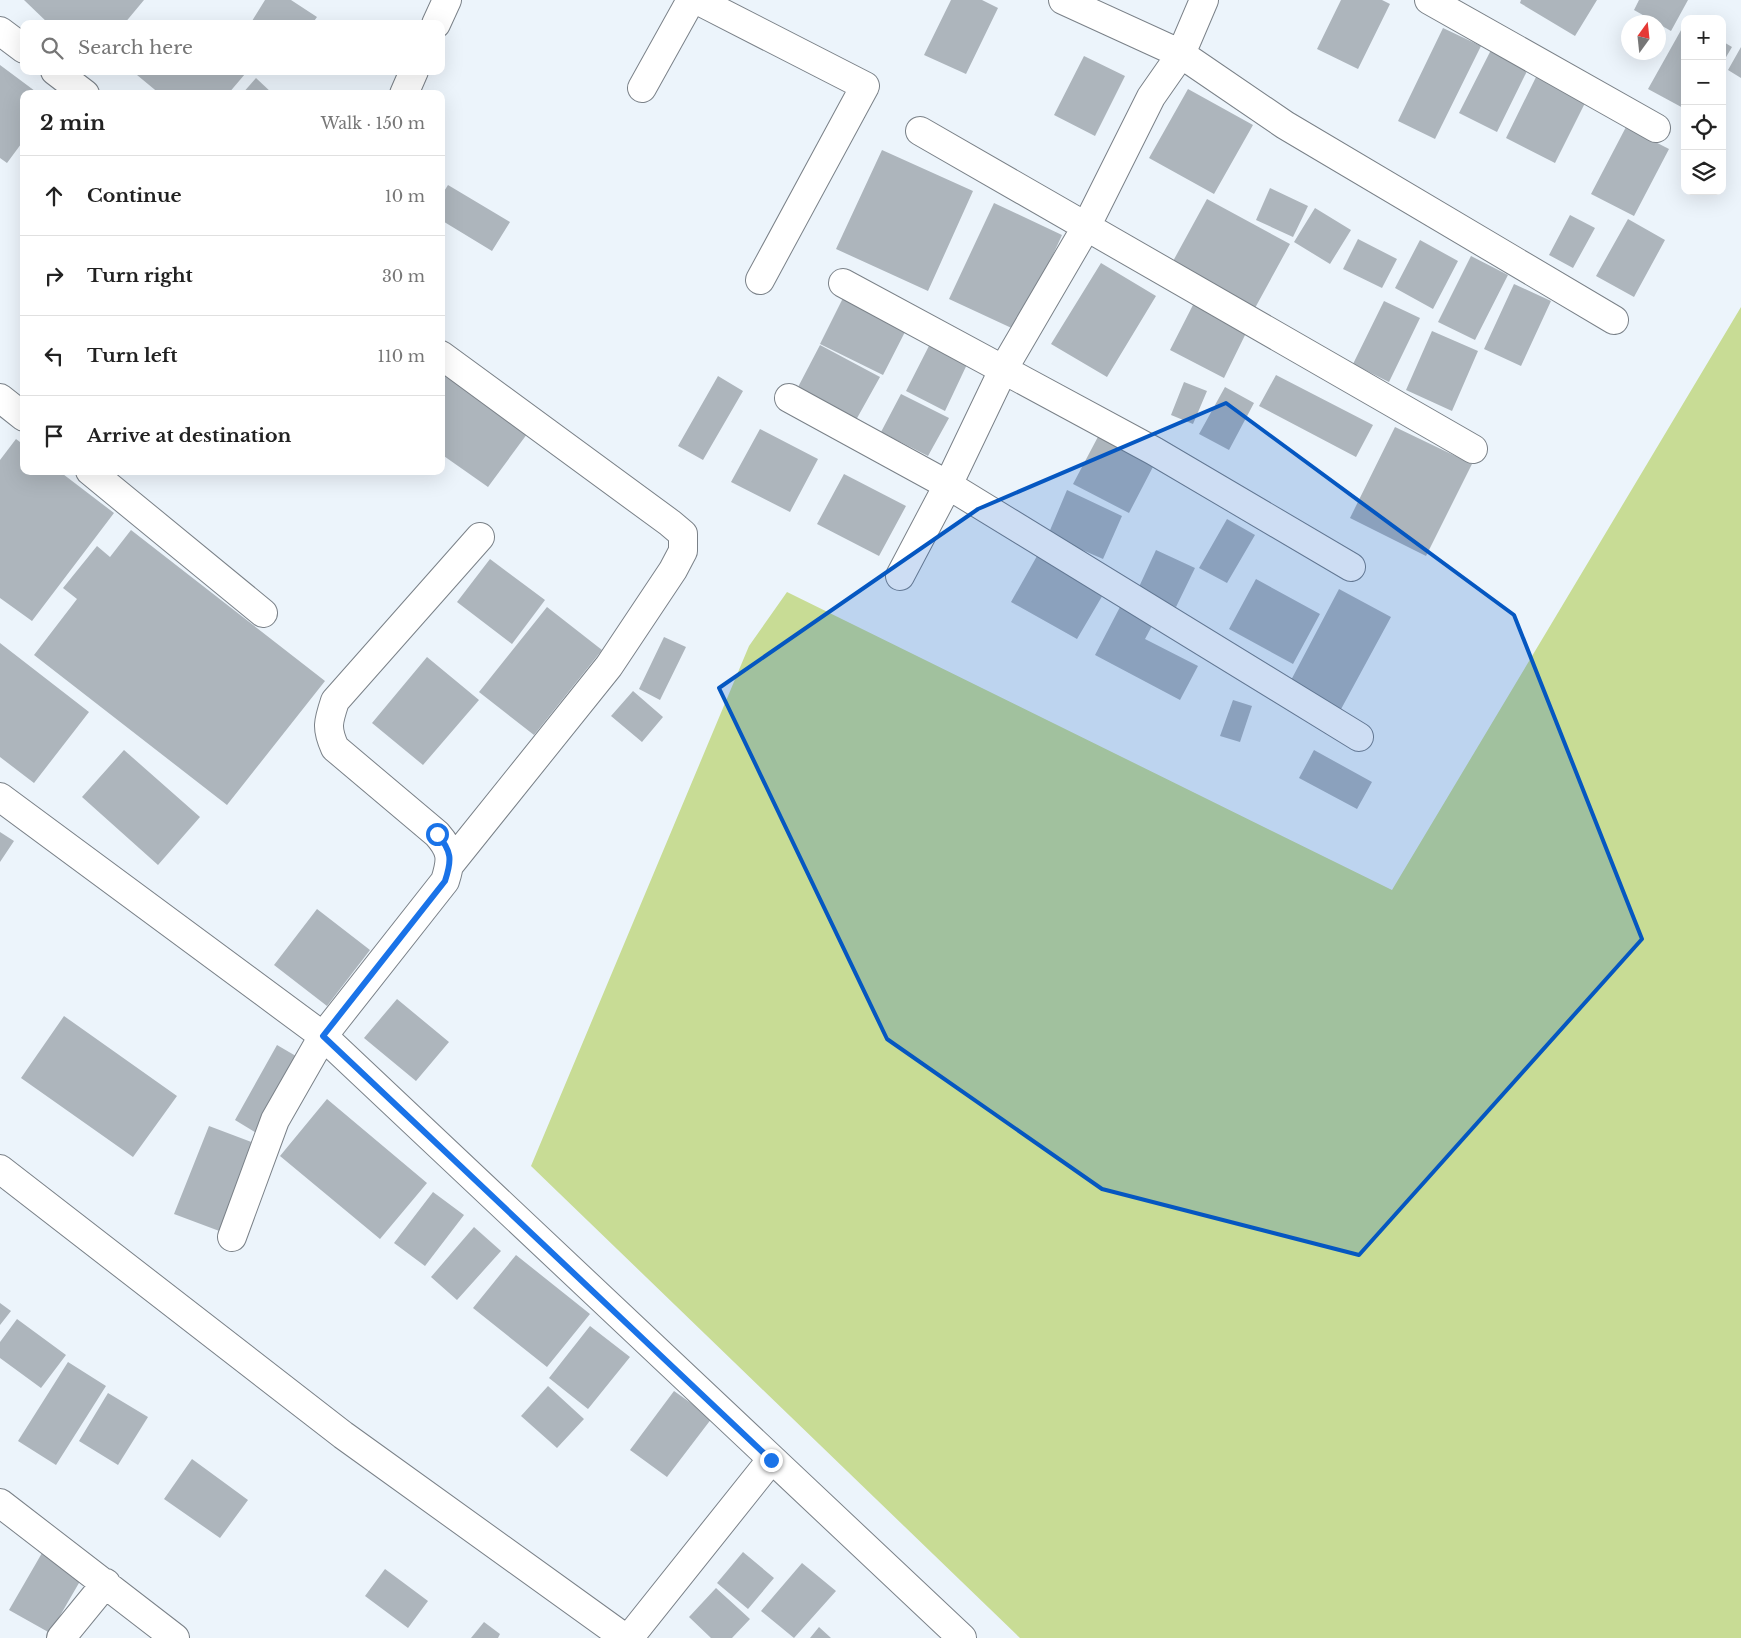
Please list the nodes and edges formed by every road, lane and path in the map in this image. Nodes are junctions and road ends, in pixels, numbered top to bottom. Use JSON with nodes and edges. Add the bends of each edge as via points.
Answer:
{"nodes":[{"id":1,"x":447,"y":0,"type":"edge"},
{"id":2,"x":692,"y":0,"type":"edge"},
{"id":3,"x":697,"y":0,"type":"edge"},
{"id":4,"x":1063,"y":0,"type":"edge"},
{"id":5,"x":1204,"y":0,"type":"edge"},
{"id":6,"x":1429,"y":0,"type":"edge"},
{"id":7,"x":438,"y":20,"type":"edge"},
{"id":8,"x":0,"y":31,"type":"edge"},
{"id":9,"x":20,"y":46,"type":"edge"},
{"id":10,"x":1181,"y":54,"type":"junction"},
{"id":11,"x":59,"y":75,"type":"edge"},
{"id":12,"x":412,"y":75,"type":"edge"},
{"id":13,"x":642,"y":88,"type":"dead end"},
{"id":14,"x":80,"y":90,"type":"edge"},
{"id":15,"x":406,"y":90,"type":"edge"},
{"id":16,"x":1656,"y":128,"type":"dead end"},
{"id":17,"x":920,"y":132,"type":"dead end"},
{"id":18,"x":1085,"y":228,"type":"junction"},
{"id":19,"x":760,"y":280,"type":"dead end"},
{"id":20,"x":843,"y":283,"type":"dead end"},
{"id":21,"x":1614,"y":320,"type":"dead end"},
{"id":22,"x":445,"y":357,"type":"edge"},
{"id":23,"x":1004,"y":368,"type":"junction"},
{"id":24,"x":0,"y":398,"type":"edge"},
{"id":25,"x":788,"y":398,"type":"dead end"},
{"id":26,"x":20,"y":414,"type":"edge"},
{"id":27,"x":1473,"y":449,"type":"dead end"},
{"id":28,"x":95,"y":475,"type":"edge"},
{"id":29,"x":948,"y":485,"type":"junction"},
{"id":30,"x":480,"y":538,"type":"dead end"},
{"id":31,"x":1351,"y":566,"type":"dead end"},
{"id":32,"x":900,"y":576,"type":"dead end"},
{"id":33,"x":263,"y":613,"type":"dead end"},
{"id":34,"x":1359,"y":736,"type":"dead end"},
{"id":35,"x":0,"y":797,"type":"edge"},
{"id":36,"x":451,"y":863,"type":"junction"},
{"id":37,"x":323,"y":1036,"type":"junction"},
{"id":38,"x":0,"y":1170,"type":"edge"},
{"id":39,"x":232,"y":1236,"type":"dead end"},
{"id":40,"x":771,"y":1460,"type":"junction"},
{"id":41,"x":0,"y":1503,"type":"edge"},
{"id":42,"x":106,"y":1583,"type":"junction"},
{"id":43,"x":61,"y":1638,"type":"edge"},
{"id":44,"x":175,"y":1638,"type":"edge"},
{"id":45,"x":625,"y":1638,"type":"edge"},
{"id":46,"x":629,"y":1638,"type":"edge"},
{"id":47,"x":962,"y":1638,"type":"edge"}],
"edges":[{"from":1,"to":7,"type":"street"},
{"from":2,"to":13,"type":"street"},
{"from":3,"to":19,"type":"street","via":[[865,86]]},
{"from":4,"to":10,"type":"street"},
{"from":5,"to":10,"type":"street"},
{"from":6,"to":16,"type":"street"},
{"from":8,"to":9,"type":"street"},
{"from":10,"to":18,"type":"street","via":[[1151,97]]},
{"from":10,"to":21,"type":"street","via":[[1285,124]]},
{"from":11,"to":14,"type":"street"},
{"from":12,"to":15,"type":"street"},
{"from":17,"to":18,"type":"street"},
{"from":18,"to":23,"type":"street"},
{"from":18,"to":27,"type":"street"},
{"from":20,"to":23,"type":"street"},
{"from":22,"to":36,"type":"street","via":[[670,523],[683,534],[684,543],[674,570],[609,666]]},
{"from":23,"to":29,"type":"street"},
{"from":23,"to":31,"type":"street","via":[[1154,450]]},
{"from":24,"to":26,"type":"street"},
{"from":25,"to":29,"type":"street"},
{"from":28,"to":33,"type":"street"},
{"from":29,"to":32,"type":"street"},
{"from":29,"to":34,"type":"street"},
{"from":30,"to":36,"type":"street","via":[[335,701],[329,721],[329,733],[335,748],[437,834],[448,846]]},
{"from":35,"to":37,"type":"street"},
{"from":36,"to":37,"type":"street","via":[[445,881]]},
{"from":37,"to":39,"type":"street","via":[[275,1120]]},
{"from":37,"to":40,"type":"street"},
{"from":38,"to":45,"type":"street","via":[[343,1435]]},
{"from":40,"to":46,"type":"street"},
{"from":40,"to":47,"type":"street"},
{"from":41,"to":42,"type":"street"},
{"from":42,"to":43,"type":"street"},
{"from":42,"to":44,"type":"street"}]}
